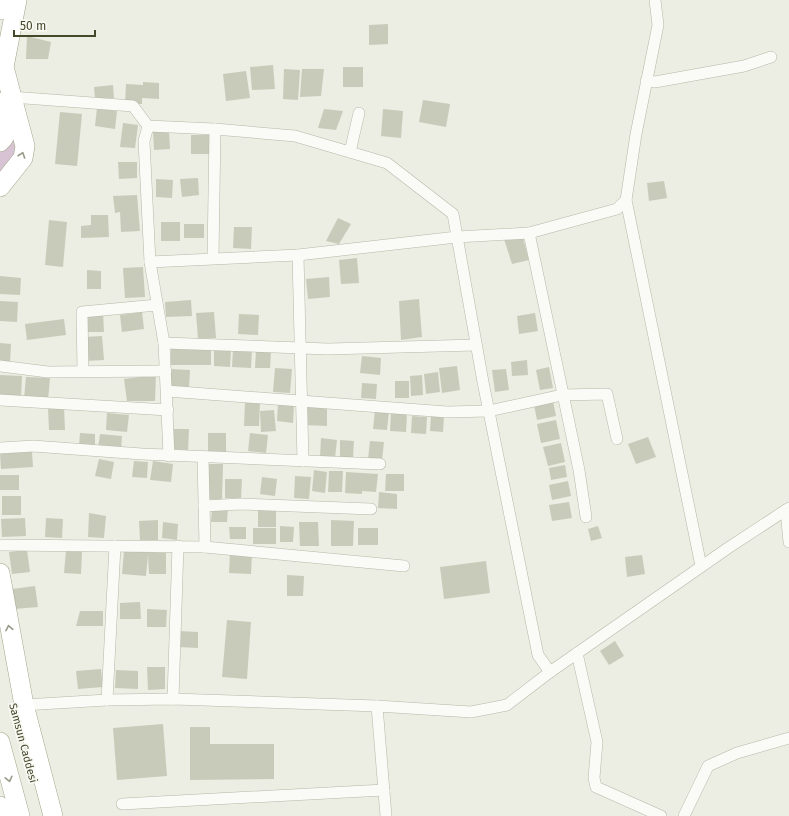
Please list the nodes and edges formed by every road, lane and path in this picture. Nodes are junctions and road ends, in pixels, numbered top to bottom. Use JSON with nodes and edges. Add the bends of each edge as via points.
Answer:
{"nodes":[{"id":1,"x":2,"y":0,"type":"edge"},
{"id":2,"x":18,"y":0,"type":"edge"},
{"id":3,"x":655,"y":0,"type":"edge"},
{"id":4,"x":0,"y":10,"type":"edge"},
{"id":5,"x":771,"y":57,"type":"dead end"},
{"id":6,"x":646,"y":81,"type":"junction"},
{"id":7,"x":11,"y":97,"type":"junction"},
{"id":8,"x":359,"y":113,"type":"dead end"},
{"id":9,"x":148,"y":126,"type":"junction"},
{"id":10,"x":215,"y":129,"type":"junction"},
{"id":11,"x":0,"y":142,"type":"edge"},
{"id":12,"x":350,"y":152,"type":"junction"},
{"id":13,"x":0,"y":187,"type":"edge"},
{"id":14,"x":626,"y":200,"type":"junction"},
{"id":15,"x":529,"y":233,"type":"junction"},
{"id":16,"x":457,"y":237,"type":"junction"},
{"id":17,"x":298,"y":255,"type":"junction"},
{"id":18,"x":213,"y":258,"type":"junction"},
{"id":19,"x":150,"y":262,"type":"junction"},
{"id":20,"x":157,"y":305,"type":"junction"},
{"id":21,"x":164,"y":343,"type":"junction"},
{"id":22,"x":476,"y":345,"type":"junction"},
{"id":23,"x":299,"y":348,"type":"junction"},
{"id":24,"x":0,"y":366,"type":"edge"},
{"id":25,"x":166,"y":371,"type":"junction"},
{"id":26,"x":83,"y":372,"type":"junction"},
{"id":27,"x":167,"y":391,"type":"junction"},
{"id":28,"x":562,"y":395,"type":"junction"},
{"id":29,"x":0,"y":400,"type":"edge"},
{"id":30,"x":301,"y":401,"type":"junction"},
{"id":31,"x":168,"y":410,"type":"junction"},
{"id":32,"x":489,"y":411,"type":"junction"},
{"id":33,"x":617,"y":439,"type":"dead end"},
{"id":34,"x":0,"y":448,"type":"edge"},
{"id":35,"x":169,"y":456,"type":"junction"},
{"id":36,"x":203,"y":457,"type":"junction"},
{"id":37,"x":303,"y":461,"type":"junction"},
{"id":38,"x":380,"y":464,"type":"dead end"},
{"id":39,"x":204,"y":506,"type":"junction"},
{"id":40,"x":372,"y":509,"type":"dead end"},
{"id":41,"x":787,"y":509,"type":"edge"},
{"id":42,"x":586,"y":517,"type":"dead end"},
{"id":43,"x":789,"y":542,"type":"edge"},
{"id":44,"x":0,"y":545,"type":"edge"},
{"id":45,"x":115,"y":546,"type":"junction"},
{"id":46,"x":178,"y":546,"type":"junction"},
{"id":47,"x":206,"y":547,"type":"junction"},
{"id":48,"x":404,"y":566,"type":"dead end"},
{"id":49,"x":701,"y":566,"type":"junction"},
{"id":50,"x":0,"y":573,"type":"edge"},
{"id":51,"x":0,"y":647,"type":"edge"},
{"id":52,"x":577,"y":653,"type":"junction"},
{"id":53,"x":550,"y":672,"type":"junction"},
{"id":54,"x":172,"y":699,"type":"junction"},
{"id":55,"x":107,"y":700,"type":"junction"},
{"id":56,"x":24,"y":705,"type":"junction"},
{"id":57,"x":377,"y":706,"type":"junction"},
{"id":58,"x":789,"y":738,"type":"edge"},
{"id":59,"x":0,"y":742,"type":"edge"},
{"id":60,"x":384,"y":790,"type":"junction"},
{"id":61,"x":122,"y":804,"type":"dead end"},
{"id":62,"x":0,"y":806,"type":"edge"},
{"id":63,"x":3,"y":816,"type":"edge"},
{"id":64,"x":20,"y":816,"type":"edge"},
{"id":65,"x":43,"y":816,"type":"edge"},
{"id":66,"x":53,"y":816,"type":"edge"},
{"id":67,"x":386,"y":816,"type":"edge"},
{"id":68,"x":661,"y":816,"type":"edge"},
{"id":69,"x":684,"y":816,"type":"edge"}],
"edges":[{"from":1,"to":4,"type":"highway"},
{"from":2,"to":7,"type":"highway","via":[[4,67]]},
{"from":3,"to":6,"type":"street","via":[[658,25]]},
{"from":5,"to":6,"type":"street","via":[[744,66],[655,82]]},
{"from":6,"to":14,"type":"street"},
{"from":7,"to":9,"type":"street","via":[[133,106]]},
{"from":7,"to":11,"type":"highway","via":[[2,97],[8,124]]},
{"from":13,"to":7,"type":"highway","one_way":true,"via":[[23,158],[25,146]]},
{"from":8,"to":12,"type":"street"},
{"from":9,"to":10,"type":"street"},
{"from":9,"to":19,"type":"street","via":[[144,141]]},
{"from":10,"to":12,"type":"street","via":[[295,136]]},
{"from":10,"to":18,"type":"street"},
{"from":12,"to":16,"type":"street","via":[[387,163],[453,214]]},
{"from":14,"to":15,"type":"street","via":[[616,209]]},
{"from":14,"to":49,"type":"street"},
{"from":15,"to":16,"type":"street"},
{"from":15,"to":28,"type":"street"},
{"from":16,"to":17,"type":"street"},
{"from":16,"to":22,"type":"street"},
{"from":17,"to":18,"type":"street"},
{"from":17,"to":23,"type":"street"},
{"from":18,"to":19,"type":"street"},
{"from":19,"to":20,"type":"street"},
{"from":20,"to":21,"type":"street"},
{"from":20,"to":26,"type":"street","via":[[82,312]]},
{"from":21,"to":23,"type":"street"},
{"from":21,"to":25,"type":"street"},
{"from":22,"to":23,"type":"street"},
{"from":22,"to":32,"type":"street"},
{"from":23,"to":30,"type":"street"},
{"from":24,"to":26,"type":"street","via":[[48,372]]},
{"from":25,"to":26,"type":"street"},
{"from":25,"to":27,"type":"street"},
{"from":27,"to":30,"type":"street"},
{"from":27,"to":31,"type":"street"},
{"from":28,"to":32,"type":"street"},
{"from":28,"to":33,"type":"street","via":[[607,394]]},
{"from":28,"to":42,"type":"street","via":[[579,470]]},
{"from":29,"to":31,"type":"street"},
{"from":30,"to":32,"type":"street","via":[[447,412]]},
{"from":30,"to":37,"type":"street"},
{"from":31,"to":35,"type":"street"},
{"from":32,"to":53,"type":"street","via":[[538,655]]},
{"from":34,"to":35,"type":"street","via":[[33,446]]},
{"from":35,"to":36,"type":"street"},
{"from":36,"to":37,"type":"street"},
{"from":36,"to":39,"type":"street"},
{"from":37,"to":38,"type":"street"},
{"from":39,"to":40,"type":"street","via":[[240,504]]},
{"from":39,"to":47,"type":"street"},
{"from":41,"to":43,"type":"street"},
{"from":41,"to":49,"type":"street"},
{"from":44,"to":45,"type":"street"},
{"from":45,"to":46,"type":"street"},
{"from":45,"to":55,"type":"street"},
{"from":46,"to":47,"type":"street"},
{"from":46,"to":54,"type":"street"},
{"from":47,"to":48,"type":"street"},
{"from":49,"to":52,"type":"street"},
{"from":56,"to":50,"type":"highway","one_way":true},
{"from":51,"to":65,"type":"highway","name":"Samsun Caddesi","via":[[14,711]]},
{"from":52,"to":53,"type":"street"},
{"from":52,"to":68,"type":"street","via":[[597,742],[594,778],[596,788]]},
{"from":53,"to":57,"type":"street","via":[[507,705],[471,712]]},
{"from":54,"to":55,"type":"street"},
{"from":54,"to":57,"type":"street"},
{"from":55,"to":56,"type":"street"},
{"from":56,"to":66,"type":"highway"},
{"from":57,"to":60,"type":"street"},
{"from":58,"to":69,"type":"street","via":[[737,753],[708,766]]},
{"from":59,"to":64,"type":"highway","name":"Samsun Caddesi","one_way":true},
{"from":60,"to":61,"type":"street"},
{"from":60,"to":67,"type":"street"},
{"from":62,"to":63,"type":"highway"}]}
